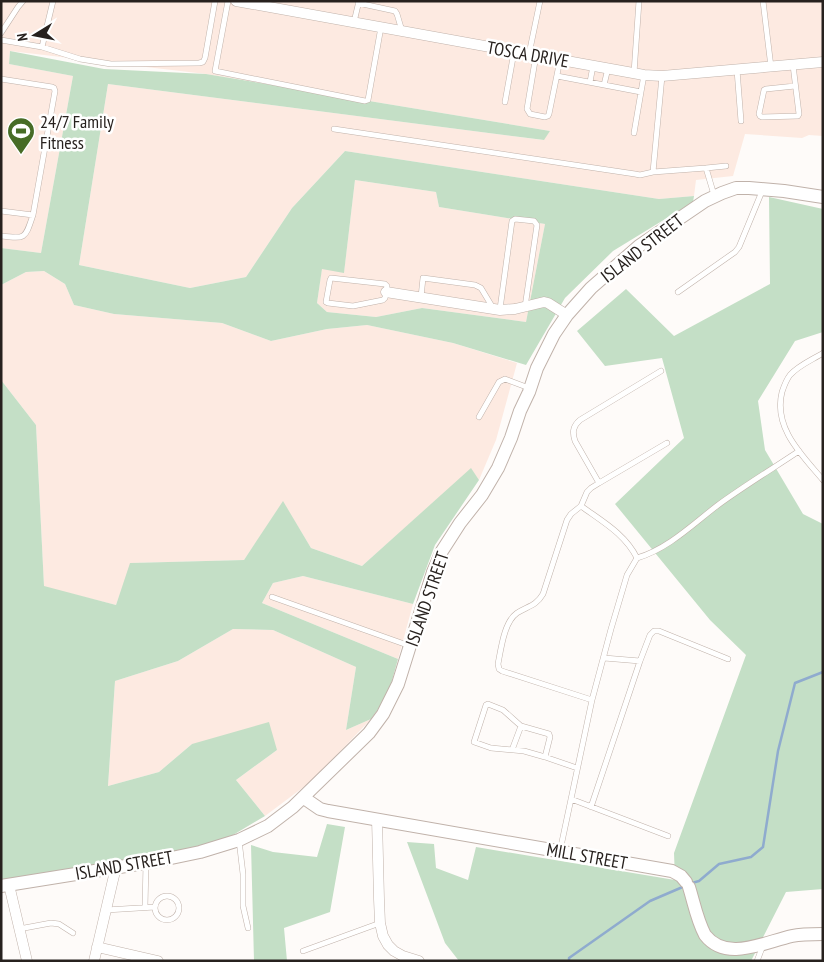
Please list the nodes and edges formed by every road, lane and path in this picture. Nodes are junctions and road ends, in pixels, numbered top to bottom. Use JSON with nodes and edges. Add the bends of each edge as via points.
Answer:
{"nodes":[{"id":1,"x":23,"y":1,"type":"edge"},
{"id":2,"x":53,"y":1,"type":"edge"},
{"id":3,"x":215,"y":1,"type":"edge"},
{"id":4,"x":228,"y":1,"type":"edge"},
{"id":5,"x":236,"y":1,"type":"edge"},
{"id":6,"x":540,"y":1,"type":"edge"},
{"id":7,"x":639,"y":1,"type":"edge"},
{"id":8,"x":763,"y":1,"type":"edge"},
{"id":9,"x":248,"y":2,"type":"edge"},
{"id":10,"x":358,"y":2,"type":"edge"},
{"id":11,"x":354,"y":23,"type":"junction"},
{"id":12,"x":380,"y":27,"type":"junction"},
{"id":13,"x":402,"y":31,"type":"junction"},
{"id":14,"x":1,"y":33,"type":"edge"},
{"id":15,"x":1,"y":40,"type":"edge"},
{"id":16,"x":42,"y":47,"type":"junction"},
{"id":17,"x":514,"y":52,"type":"junction"},
{"id":18,"x":532,"y":55,"type":"junction"},
{"id":19,"x":560,"y":60,"type":"junction"},
{"id":20,"x":823,"y":62,"type":"edge"},
{"id":21,"x":793,"y":65,"type":"junction"},
{"id":22,"x":593,"y":66,"type":"junction"},
{"id":23,"x":771,"y":67,"type":"junction"},
{"id":24,"x":608,"y":68,"type":"junction"},
{"id":25,"x":737,"y":70,"type":"junction"},
{"id":26,"x":639,"y":74,"type":"junction"},
{"id":27,"x":557,"y":76,"type":"junction"},
{"id":28,"x":662,"y":76,"type":"junction"},
{"id":29,"x":1,"y":79,"type":"edge"},
{"id":30,"x":590,"y":82,"type":"junction"},
{"id":31,"x":604,"y":85,"type":"junction"},
{"id":32,"x":795,"y":86,"type":"junction"},
{"id":33,"x":641,"y":92,"type":"junction"},
{"id":34,"x":505,"y":102,"type":"dead end"},
{"id":35,"x":741,"y":121,"type":"dead end"},
{"id":36,"x":334,"y":129,"type":"dead end"},
{"id":37,"x":634,"y":133,"type":"dead end"},
{"id":38,"x":726,"y":166,"type":"dead end"},
{"id":39,"x":706,"y":168,"type":"junction"},
{"id":40,"x":653,"y":172,"type":"junction"},
{"id":41,"x":763,"y":189,"type":"junction"},
{"id":42,"x":714,"y":196,"type":"junction"},
{"id":43,"x":823,"y":197,"type":"edge"},
{"id":44,"x":1,"y":211,"type":"edge"},
{"id":45,"x":33,"y":215,"type":"junction"},
{"id":46,"x":1,"y":236,"type":"edge"},
{"id":47,"x":386,"y":292,"type":"junction"},
{"id":48,"x":678,"y":292,"type":"dead end"},
{"id":49,"x":421,"y":297,"type":"junction"},
{"id":50,"x":525,"y":306,"type":"junction"},
{"id":51,"x":497,"y":310,"type":"junction"},
{"id":52,"x":567,"y":314,"type":"junction"},
{"id":53,"x":823,"y":353,"type":"edge"},
{"id":54,"x":661,"y":371,"type":"dead end"},
{"id":55,"x":530,"y":388,"type":"junction"},
{"id":56,"x":479,"y":417,"type":"dead end"},
{"id":57,"x":667,"y":444,"type":"dead end"},
{"id":58,"x":799,"y":451,"type":"junction"},
{"id":59,"x":823,"y":480,"type":"edge"},
{"id":60,"x":599,"y":483,"type":"junction"},
{"id":61,"x":581,"y":506,"type":"junction"},
{"id":62,"x":638,"y":558,"type":"junction"},
{"id":63,"x":272,"y":597,"type":"dead end"},
{"id":64,"x":410,"y":646,"type":"junction"},
{"id":65,"x":604,"y":658,"type":"junction"},
{"id":66,"x":728,"y":659,"type":"dead end"},
{"id":67,"x":640,"y":661,"type":"junction"},
{"id":68,"x":592,"y":700,"type":"junction"},
{"id":69,"x":521,"y":726,"type":"junction"},
{"id":70,"x":512,"y":750,"type":"junction"},
{"id":71,"x":545,"y":757,"type":"junction"},
{"id":72,"x":577,"y":768,"type":"junction"},
{"id":73,"x":304,"y":798,"type":"junction"},
{"id":74,"x":572,"y":800,"type":"junction"},
{"id":75,"x":591,"y":807,"type":"junction"},
{"id":76,"x":377,"y":819,"type":"junction"},
{"id":77,"x":668,"y":836,"type":"dead end"},
{"id":78,"x":239,"y":840,"type":"junction"},
{"id":79,"x":560,"y":851,"type":"junction"},
{"id":80,"x":146,"y":863,"type":"junction"},
{"id":81,"x":116,"y":867,"type":"junction"},
{"id":82,"x":5,"y":886,"type":"edge"},
{"id":83,"x":144,"y":907,"type":"junction"},
{"id":84,"x":155,"y":907,"type":"junction"},
{"id":85,"x":106,"y":910,"type":"junction"},
{"id":86,"x":380,"y":923,"type":"junction"},
{"id":87,"x":19,"y":928,"type":"junction"},
{"id":88,"x":248,"y":928,"type":"dead end"},
{"id":89,"x":73,"y":933,"type":"dead end"},
{"id":90,"x":823,"y":934,"type":"edge"},
{"id":91,"x":97,"y":947,"type":"junction"},
{"id":92,"x":762,"y":948,"type":"junction"},
{"id":93,"x":303,"y":951,"type":"dead end"},
{"id":94,"x":27,"y":961,"type":"edge"},
{"id":95,"x":94,"y":961,"type":"edge"},
{"id":96,"x":158,"y":961,"type":"edge"},
{"id":97,"x":419,"y":961,"type":"edge"},
{"id":98,"x":757,"y":961,"type":"edge"}],
"edges":[{"from":1,"to":14,"type":"lane"},
{"from":2,"to":16,"type":"lane"},
{"from":3,"to":16,"type":"lane","via":[[203,62],[112,64],[80,59]]},
{"from":4,"to":12,"type":"lane","via":[[215,71],[365,102],[368,100]]},
{"from":5,"to":9,"type":"street","name":"TOSCA DRIVE"},
{"from":6,"to":18,"type":"lane"},
{"from":7,"to":26,"type":"lane"},
{"from":8,"to":23,"type":"lane"},
{"from":9,"to":11,"type":"street","name":"TOSCA DRIVE"},
{"from":10,"to":11,"type":"lane"},
{"from":10,"to":13,"type":"lane","via":[[395,11]]},
{"from":11,"to":12,"type":"street","name":"TOSCA DRIVE"},
{"from":12,"to":13,"type":"street","name":"TOSCA DRIVE"},
{"from":13,"to":17,"type":"street","name":"TOSCA DRIVE"},
{"from":15,"to":16,"type":"lane"},
{"from":17,"to":18,"type":"street","name":"TOSCA DRIVE"},
{"from":17,"to":34,"type":"lane"},
{"from":18,"to":19,"type":"street","name":"TOSCA DRIVE"},
{"from":18,"to":27,"type":"lane","via":[[527,109],[530,114],[548,116]]},
{"from":19,"to":22,"type":"street","name":"TOSCA DRIVE"},
{"from":19,"to":27,"type":"lane"},
{"from":20,"to":21,"type":"street","name":"TOSCA DRIVE"},
{"from":21,"to":23,"type":"street","name":"TOSCA DRIVE"},
{"from":21,"to":32,"type":"lane"},
{"from":22,"to":24,"type":"street","name":"TOSCA DRIVE"},
{"from":22,"to":30,"type":"lane"},
{"from":23,"to":25,"type":"street","name":"TOSCA DRIVE"},
{"from":24,"to":26,"type":"street","name":"TOSCA DRIVE"},
{"from":24,"to":31,"type":"lane"},
{"from":25,"to":28,"type":"street","name":"TOSCA DRIVE"},
{"from":25,"to":35,"type":"lane"},
{"from":26,"to":28,"type":"street","name":"TOSCA DRIVE"},
{"from":26,"to":33,"type":"lane"},
{"from":27,"to":30,"type":"lane"},
{"from":28,"to":40,"type":"lane"},
{"from":29,"to":45,"type":"lane","via":[[52,87],[55,92]]},
{"from":30,"to":31,"type":"lane"},
{"from":31,"to":33,"type":"lane"},
{"from":32,"to":32,"type":"lane","via":[[798,116],[760,116],[764,90]]},
{"from":33,"to":37,"type":"lane"},
{"from":36,"to":40,"type":"lane","via":[[640,175]]},
{"from":38,"to":39,"type":"lane"},
{"from":39,"to":40,"type":"lane"},
{"from":39,"to":42,"type":"lane"},
{"from":41,"to":42,"type":"street","name":"ISLAND STREET","via":[[736,188]]},
{"from":41,"to":43,"type":"street","name":"ISLAND STREET"},
{"from":41,"to":48,"type":"lane","via":[[735,252]]},
{"from":42,"to":52,"type":"street","name":"ISLAND STREET","via":[[639,246]]},
{"from":44,"to":45,"type":"lane"},
{"from":45,"to":46,"type":"lane","via":[[25,236]]},
{"from":47,"to":47,"type":"lane","via":[[385,284],[331,278],[326,302],[356,306],[384,299]]},
{"from":47,"to":49,"type":"street"},
{"from":49,"to":51,"type":"street"},
{"from":49,"to":51,"type":"lane","via":[[423,278],[475,285],[483,290]]},
{"from":50,"to":51,"type":"street"},
{"from":50,"to":51,"type":"lane","via":[[537,225],[534,221],[515,219],[512,221]]},
{"from":50,"to":52,"type":"street","via":[[544,302]]},
{"from":52,"to":55,"type":"street","name":"ISLAND STREET","via":[[537,368]]},
{"from":53,"to":58,"type":"lane","via":[[791,374],[780,398],[783,423]]},
{"from":54,"to":60,"type":"lane","via":[[576,424],[575,441]]},
{"from":55,"to":56,"type":"lane","via":[[505,379],[498,382]]},
{"from":55,"to":64,"type":"street","name":"ISLAND STREET","via":[[498,468],[442,551]]},
{"from":57,"to":60,"type":"lane"},
{"from":58,"to":59,"type":"lane"},
{"from":58,"to":62,"type":"lane","via":[[662,547]]},
{"from":60,"to":61,"type":"lane","via":[[587,492]]},
{"from":61,"to":62,"type":"lane","via":[[618,532]]},
{"from":61,"to":68,"type":"lane","via":[[567,520],[540,600],[508,622],[498,664],[502,670]]},
{"from":62,"to":65,"type":"lane","via":[[627,576]]},
{"from":63,"to":64,"type":"lane"},
{"from":64,"to":73,"type":"street","name":"ISLAND STREET","via":[[398,684],[383,714]]},
{"from":65,"to":67,"type":"lane"},
{"from":65,"to":68,"type":"lane"},
{"from":66,"to":67,"type":"lane","via":[[654,631]]},
{"from":67,"to":75,"type":"lane"},
{"from":68,"to":72,"type":"lane"},
{"from":69,"to":70,"type":"lane"},
{"from":69,"to":70,"type":"lane","via":[[503,710],[486,705],[474,742]]},
{"from":69,"to":71,"type":"lane","via":[[550,736]]},
{"from":70,"to":71,"type":"lane"},
{"from":71,"to":72,"type":"lane"},
{"from":72,"to":74,"type":"lane"},
{"from":73,"to":76,"type":"street","name":"MILL STREET","via":[[328,811]]},
{"from":73,"to":78,"type":"street","name":"ISLAND STREET","via":[[268,826]]},
{"from":74,"to":75,"type":"lane"},
{"from":74,"to":79,"type":"lane"},
{"from":75,"to":77,"type":"lane"},
{"from":76,"to":79,"type":"street","name":"MILL STREET"},
{"from":76,"to":86,"type":"street"},
{"from":78,"to":80,"type":"street","name":"ISLAND STREET"},
{"from":78,"to":88,"type":"lane","via":[[243,906]]},
{"from":79,"to":92,"type":"street","name":"MILL STREET","via":[[672,871],[688,885],[701,927],[716,948],[724,954],[736,955]]},
{"from":80,"to":81,"type":"street","name":"ISLAND STREET"},
{"from":80,"to":83,"type":"lane"},
{"from":81,"to":82,"type":"street","name":"ISLAND STREET"},
{"from":81,"to":85,"type":"street"},
{"from":82,"to":87,"type":"street"},
{"from":83,"to":84,"type":"lane"},
{"from":83,"to":85,"type":"lane"},
{"from":84,"to":84,"type":"lane","via":[[159,917],[165,920],[172,918],[178,909],[174,898],[166,896],[159,899]]},
{"from":85,"to":91,"type":"street"},
{"from":86,"to":93,"type":"lane"},
{"from":86,"to":97,"type":"street","via":[[383,936],[394,951]]},
{"from":87,"to":89,"type":"lane","via":[[51,923]]},
{"from":87,"to":94,"type":"street"},
{"from":90,"to":92,"type":"street","name":"MILL STREET","via":[[792,936]]},
{"from":91,"to":95,"type":"street"},
{"from":91,"to":96,"type":"street"},
{"from":92,"to":98,"type":"lane"}]}
